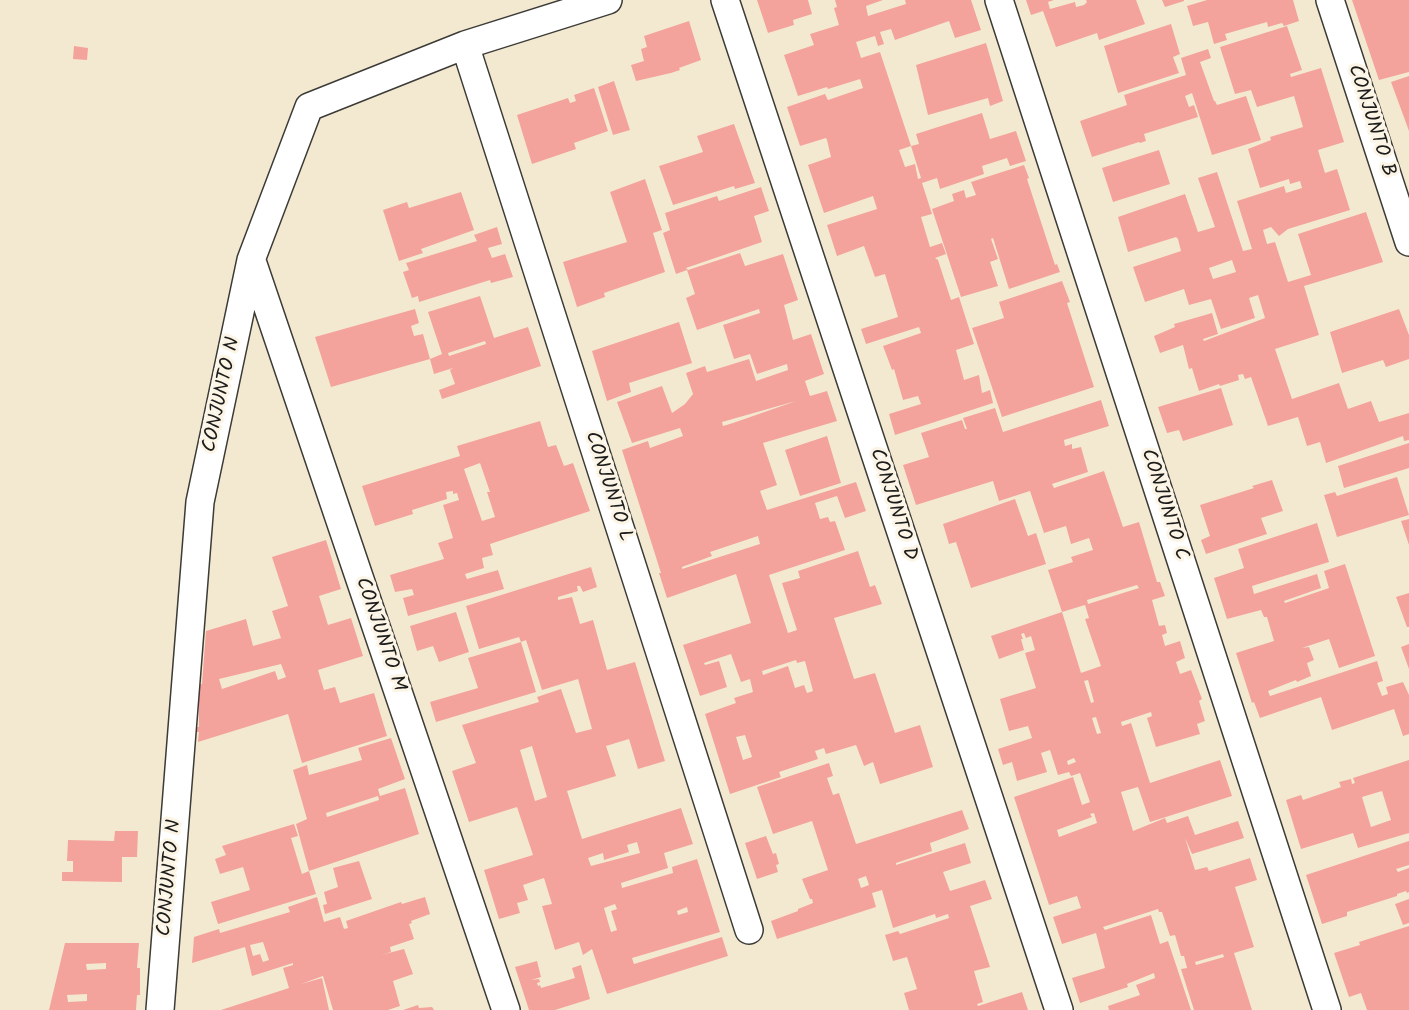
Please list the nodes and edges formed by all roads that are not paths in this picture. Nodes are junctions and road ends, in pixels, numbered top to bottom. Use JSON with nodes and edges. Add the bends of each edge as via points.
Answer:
{"nodes":[{"id":1,"x":608,"y":0,"type":"edge"},
{"id":2,"x":724,"y":0,"type":"edge"},
{"id":3,"x":999,"y":0,"type":"edge"},
{"id":4,"x":1330,"y":0,"type":"edge"},
{"id":5,"x":465,"y":45,"type":"junction"},
{"id":6,"x":1409,"y":242,"type":"edge"},
{"id":7,"x":251,"y":260,"type":"junction"},
{"id":8,"x":749,"y":930,"type":"dead end"},
{"id":9,"x":160,"y":1010,"type":"edge"},
{"id":10,"x":506,"y":1010,"type":"edge"},
{"id":11,"x":1059,"y":1010,"type":"edge"},
{"id":12,"x":1327,"y":1010,"type":"edge"}],
"edges":[{"from":1,"to":5,"type":"street","name":"CONJUNTO N"},
{"from":2,"to":11,"type":"street","name":"CONJUNTO D"},
{"from":3,"to":12,"type":"street","name":"CONJUNTO C"},
{"from":4,"to":6,"type":"street","name":"CONJUNTO B"},
{"from":5,"to":7,"type":"street","name":"CONJUNTO N","via":[[309,107]]},
{"from":5,"to":8,"type":"street","name":"CONJUNTO L"},
{"from":7,"to":9,"type":"street","name":"CONJUNTO N","via":[[200,502]]},
{"from":7,"to":10,"type":"street","name":"CONJUNTO M"}]}
